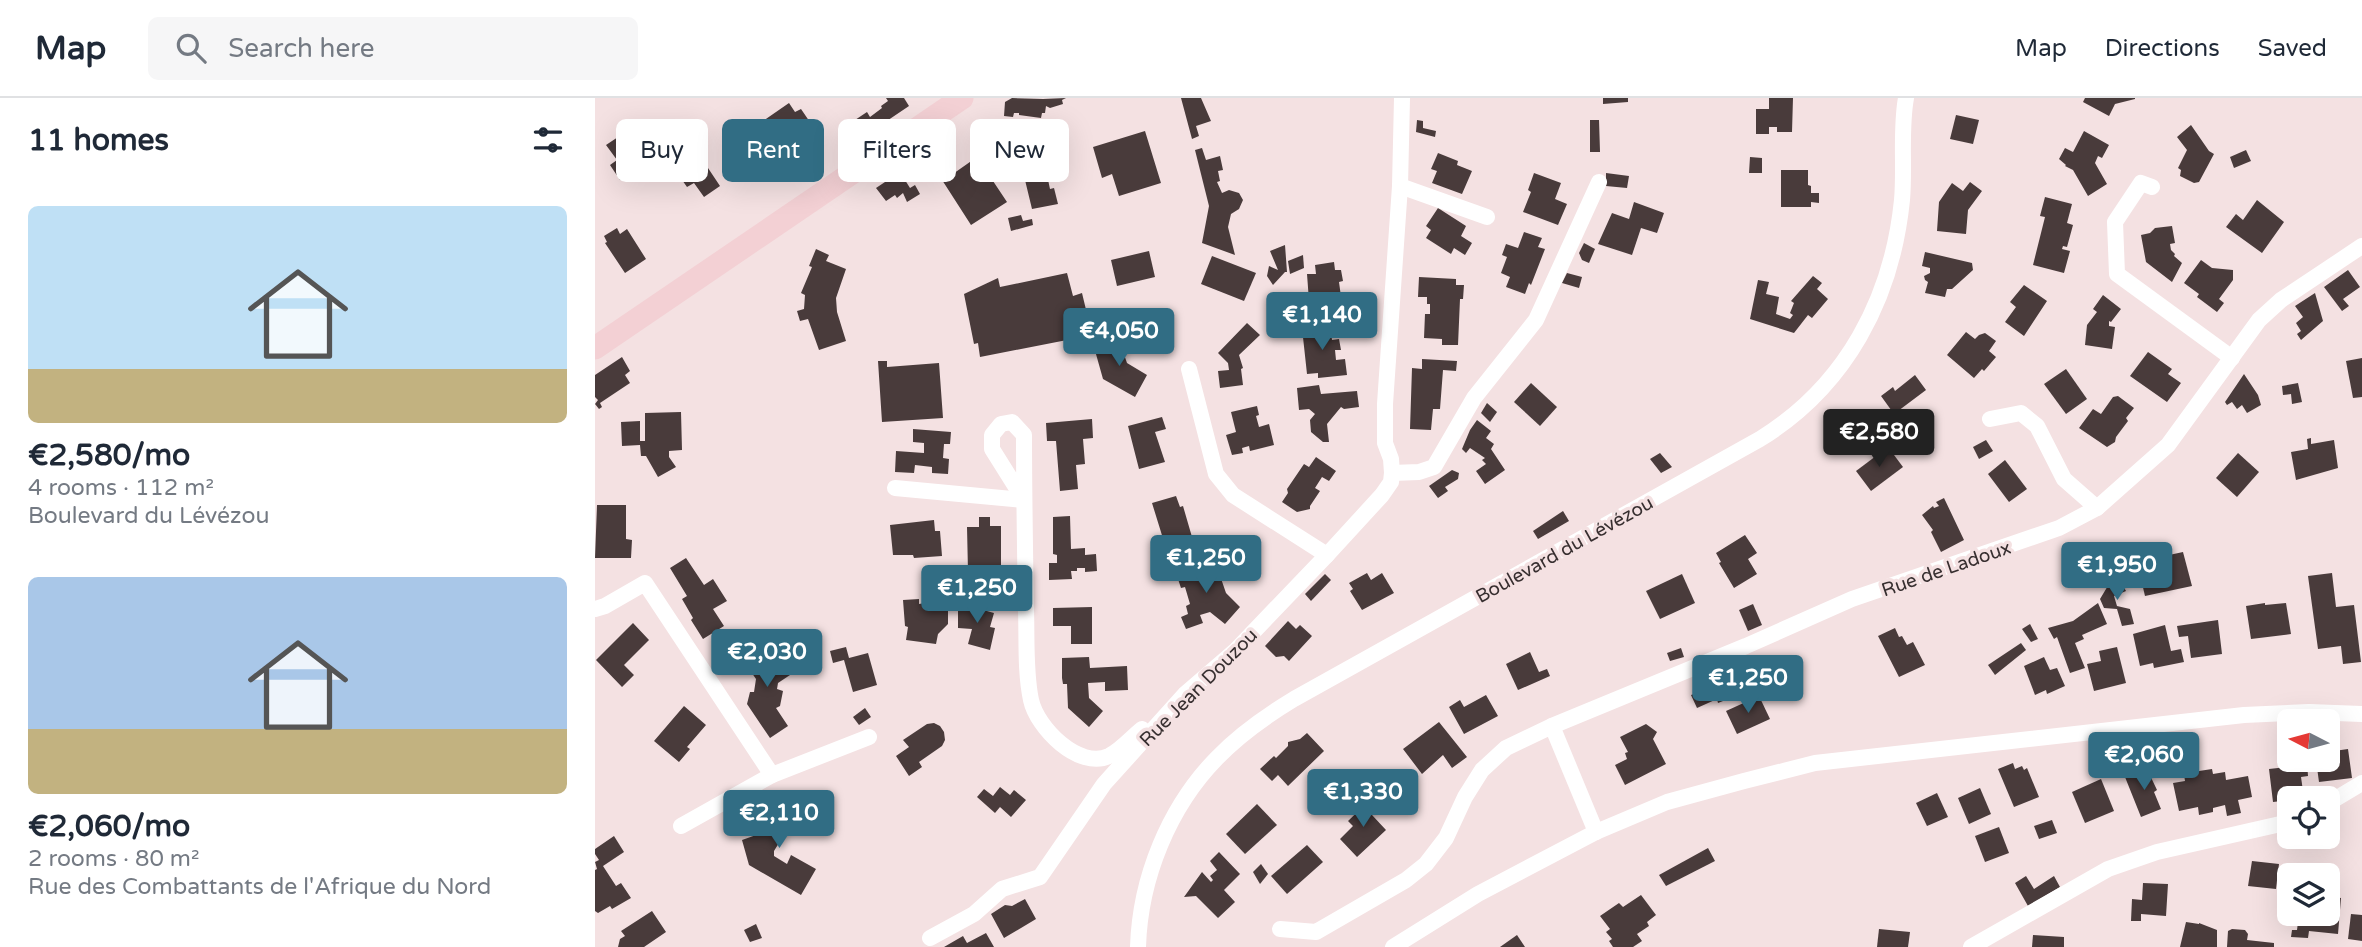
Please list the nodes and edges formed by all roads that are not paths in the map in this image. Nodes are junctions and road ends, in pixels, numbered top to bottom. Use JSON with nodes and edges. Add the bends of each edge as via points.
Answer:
{"nodes":[{"id":1,"x":962,"y":98,"type":"edge"},
{"id":2,"x":1402,"y":98,"type":"edge"},
{"id":3,"x":1906,"y":98,"type":"edge"},
{"id":4,"x":1599,"y":182,"type":"dead end"},
{"id":5,"x":1400,"y":186,"type":"junction"},
{"id":6,"x":2153,"y":187,"type":"dead end"},
{"id":7,"x":1487,"y":217,"type":"dead end"},
{"id":8,"x":2362,"y":246,"type":"edge"},
{"id":9,"x":595,"y":348,"type":"edge"},
{"id":10,"x":2232,"y":358,"type":"junction"},
{"id":11,"x":1189,"y":369,"type":"dead end"},
{"id":12,"x":1990,"y":419,"type":"dead end"},
{"id":13,"x":1392,"y":473,"type":"junction"},
{"id":14,"x":895,"y":488,"type":"dead end"},
{"id":15,"x":2097,"y":508,"type":"junction"},
{"id":16,"x":1327,"y":555,"type":"junction"},
{"id":17,"x":595,"y":609,"type":"edge"},
{"id":18,"x":1185,"y":694,"type":"junction"},
{"id":19,"x":2362,"y":714,"type":"edge"},
{"id":20,"x":1552,"y":726,"type":"junction"},
{"id":21,"x":869,"y":737,"type":"dead end"},
{"id":22,"x":772,"y":775,"type":"junction"},
{"id":23,"x":2362,"y":783,"type":"edge"},
{"id":24,"x":2340,"y":796,"type":"edge"},
{"id":25,"x":2277,"y":825,"type":"edge"},
{"id":26,"x":681,"y":826,"type":"dead end"},
{"id":27,"x":1596,"y":832,"type":"junction"},
{"id":28,"x":1280,"y":929,"type":"dead end"},
{"id":29,"x":930,"y":938,"type":"dead end"},
{"id":30,"x":1138,"y":947,"type":"edge"},
{"id":31,"x":1393,"y":947,"type":"edge"},
{"id":32,"x":1971,"y":947,"type":"edge"}],
"edges":[{"from":1,"to":9,"type":"main road"},
{"from":2,"to":5,"type":"street"},
{"from":3,"to":30,"type":"street","name":"Boulevard du Lévézou","via":[[1902,199],[1886,282],[1849,356],[1823,388],[1760,439],[1294,699],[1242,735],[1196,783],[1163,839],[1145,888]]},
{"from":4,"to":13,"type":"street","via":[[1535,320],[1473,398],[1434,467]]},
{"from":5,"to":7,"type":"street"},
{"from":5,"to":13,"type":"street","via":[[1385,404],[1385,443]]},
{"from":6,"to":10,"type":"street","via":[[2141,183],[2115,222],[2117,274]]},
{"from":8,"to":10,"type":"street","name":"Rue de Ladoux","via":[[2281,300],[2259,320]]},
{"from":10,"to":15,"type":"street","name":"Rue de Ladoux","via":[[2168,445]]},
{"from":11,"to":16,"type":"street","via":[[1216,474],[1233,495]]},
{"from":12,"to":15,"type":"street","via":[[2021,413],[2037,426],[2064,479]]},
{"from":13,"to":16,"type":"street","name":"Rue Jean Douzou","via":[[1382,495]]},
{"from":14,"to":18,"type":"street","via":[[1024,500],[1032,704],[1059,742],[1077,755],[1091,760],[1110,756]]},
{"from":15,"to":20,"type":"street","name":"Rue de Ladoux","via":[[2047,533],[1853,599]]},
{"from":16,"to":18,"type":"street","name":"Rue Jean Douzou","via":[[1236,650]]},
{"from":17,"to":22,"type":"street","via":[[645,583]]},
{"from":18,"to":29,"type":"street","name":"Rue Jean Douzou","via":[[1104,784],[1040,877],[1002,889],[974,914]]},
{"from":19,"to":27,"type":"street","via":[[2244,715],[1815,763],[1667,802]]},
{"from":20,"to":27,"type":"street"},
{"from":20,"to":28,"type":"street","name":"Rue de Ladoux","via":[[1506,748],[1482,770],[1446,838],[1406,880],[1316,932]]},
{"from":21,"to":22,"type":"street"},
{"from":22,"to":26,"type":"street"},
{"from":23,"to":24,"type":"street"},
{"from":25,"to":32,"type":"street","via":[[2157,852],[2108,869]]},
{"from":27,"to":31,"type":"street","via":[[1478,894]]}]}
